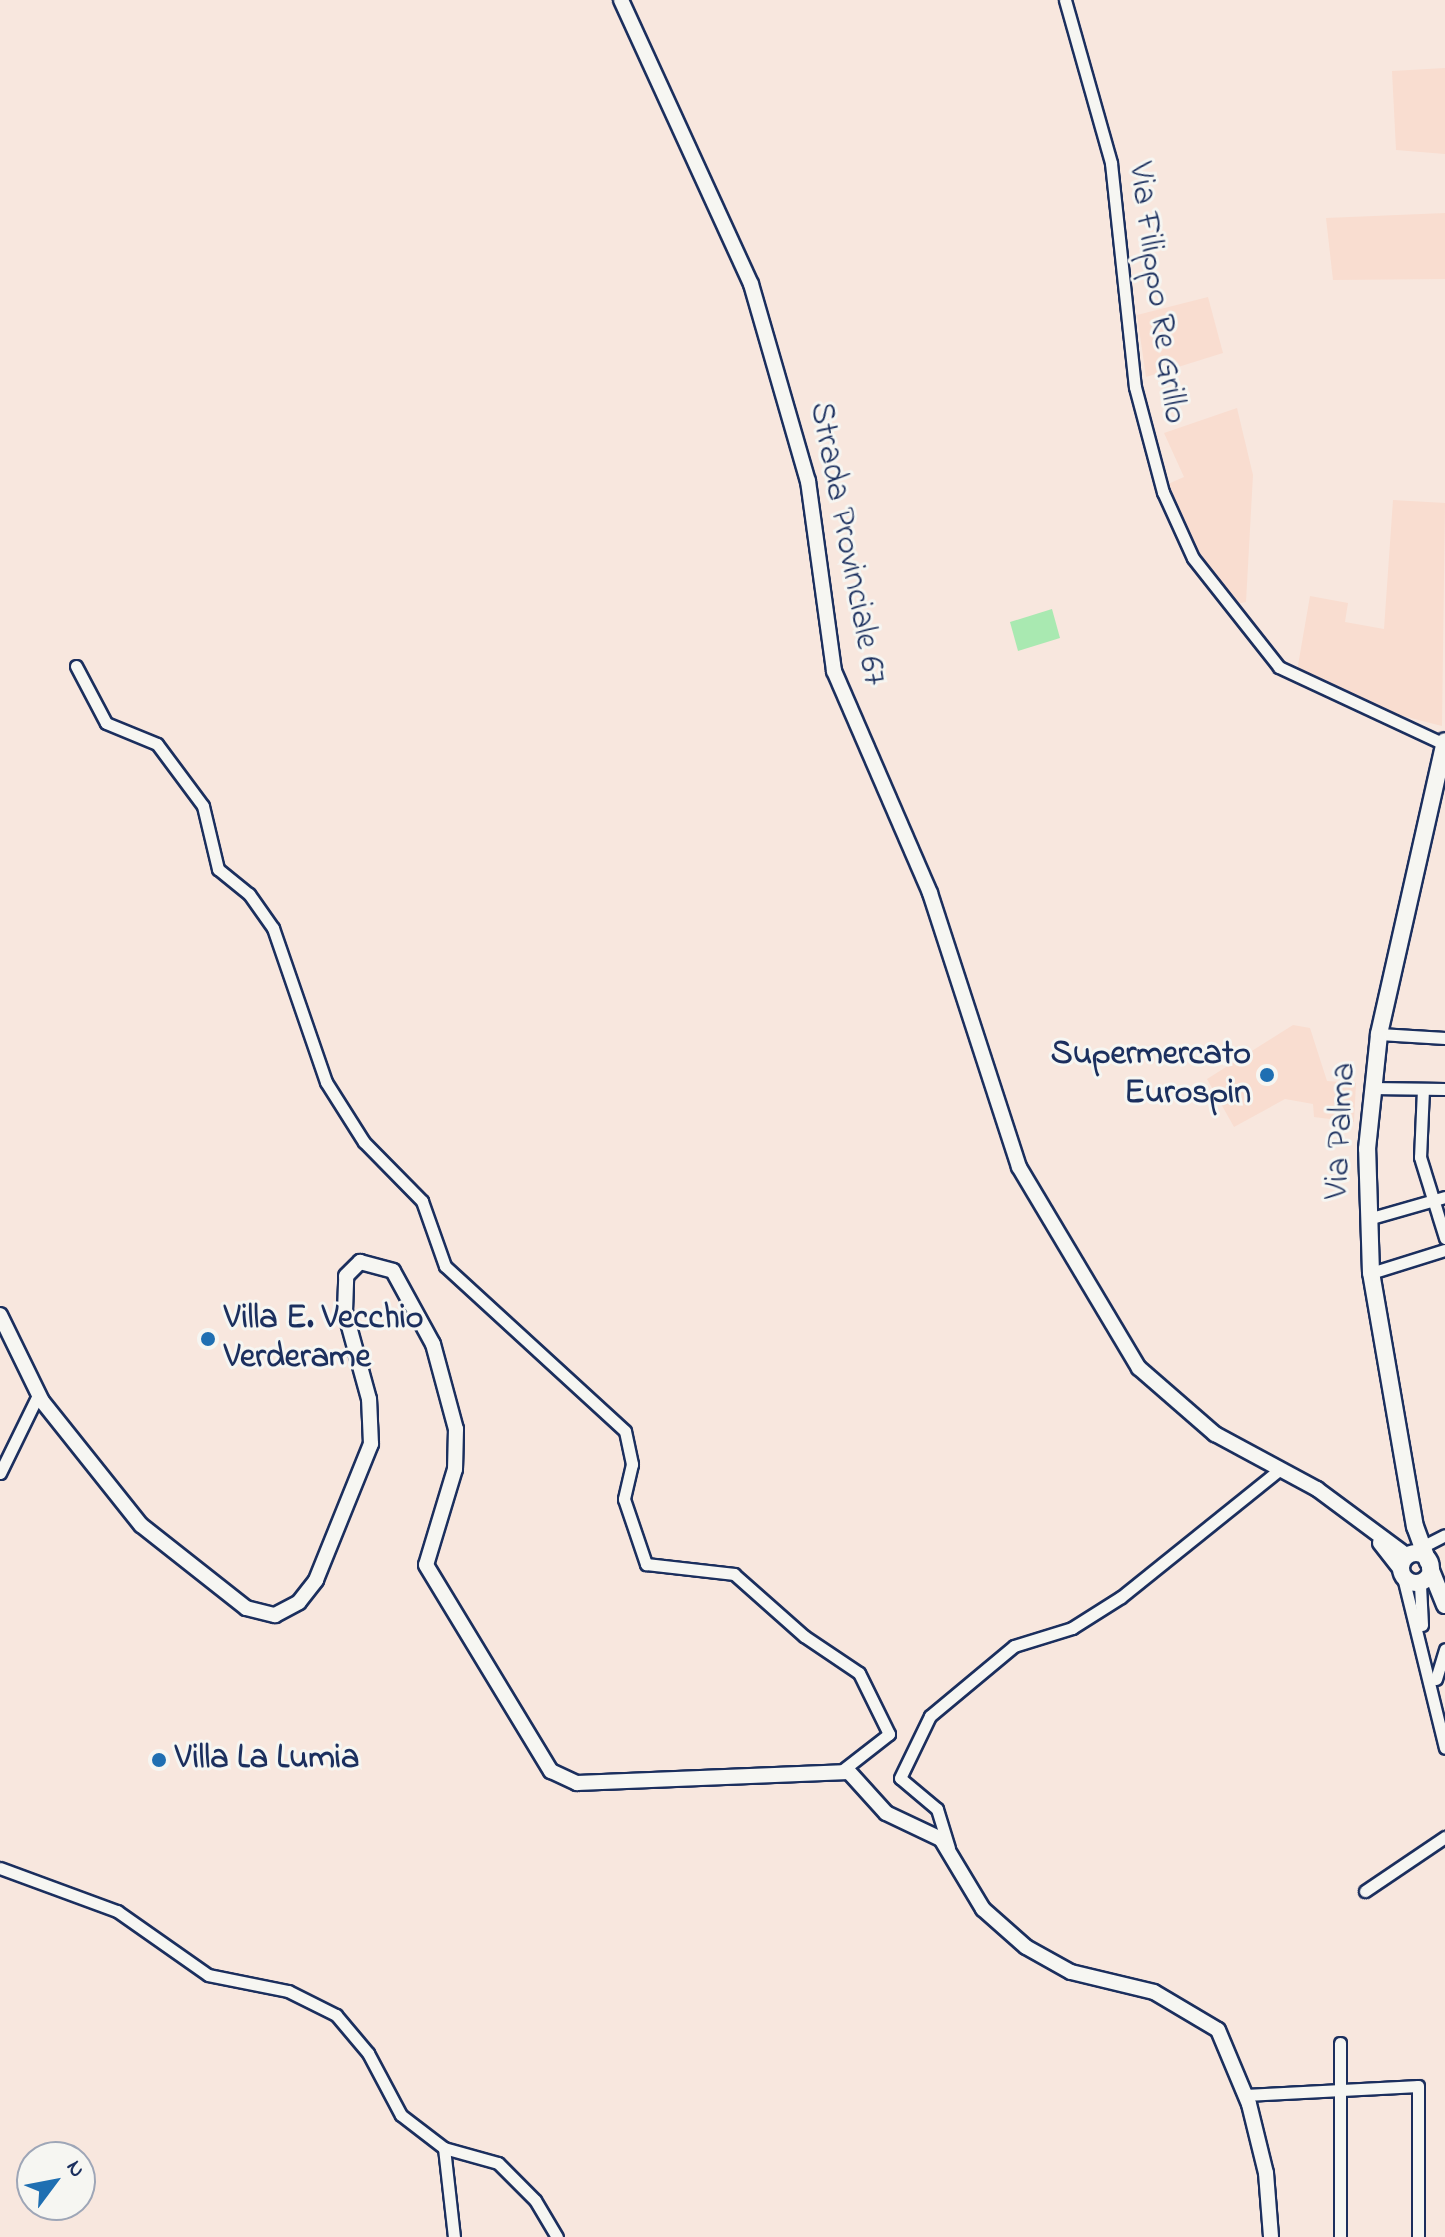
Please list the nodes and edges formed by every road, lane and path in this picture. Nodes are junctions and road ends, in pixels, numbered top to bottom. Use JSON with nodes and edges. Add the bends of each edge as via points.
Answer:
{"nodes":[{"id":1,"x":621,"y":0,"type":"edge"},
{"id":2,"x":1065,"y":0,"type":"edge"},
{"id":3,"x":76,"y":666,"type":"dead end"},
{"id":4,"x":1444,"y":743,"type":"edge"},
{"id":5,"x":1379,"y":1034,"type":"junction"},
{"id":6,"x":1445,"y":1038,"type":"edge"},
{"id":7,"x":1371,"y":1088,"type":"junction"},
{"id":8,"x":1423,"y":1089,"type":"junction"},
{"id":9,"x":1445,"y":1089,"type":"edge"},
{"id":10,"x":1439,"y":1199,"type":"edge"},
{"id":11,"x":1368,"y":1219,"type":"junction"},
{"id":12,"x":1445,"y":1238,"type":"edge"},
{"id":13,"x":1445,"y":1250,"type":"edge"},
{"id":14,"x":1371,"y":1273,"type":"junction"},
{"id":15,"x":0,"y":1315,"type":"edge"},
{"id":16,"x":38,"y":1395,"type":"junction"},
{"id":17,"x":1280,"y":1469,"type":"junction"},
{"id":18,"x":0,"y":1473,"type":"edge"},
{"id":19,"x":1415,"y":1527,"type":"junction"},
{"id":20,"x":1445,"y":1535,"type":"edge"},
{"id":21,"x":1409,"y":1558,"type":"junction"},
{"id":22,"x":1429,"y":1564,"type":"junction"},
{"id":23,"x":1421,"y":1584,"type":"junction"},
{"id":24,"x":1445,"y":1606,"type":"edge"},
{"id":25,"x":1423,"y":1637,"type":"junction"},
{"id":26,"x":1445,"y":1649,"type":"edge"},
{"id":27,"x":1435,"y":1691,"type":"junction"},
{"id":28,"x":1445,"y":1748,"type":"edge"},
{"id":29,"x":843,"y":1770,"type":"junction"},
{"id":30,"x":1445,"y":1837,"type":"edge"},
{"id":31,"x":949,"y":1848,"type":"junction"},
{"id":32,"x":0,"y":1868,"type":"edge"},
{"id":33,"x":13,"y":1872,"type":"junction"},
{"id":34,"x":0,"y":1876,"type":"edge"},
{"id":35,"x":1365,"y":1891,"type":"dead end"},
{"id":36,"x":1340,"y":2043,"type":"dead end"},
{"id":37,"x":1340,"y":2089,"type":"junction"},
{"id":38,"x":1247,"y":2100,"type":"junction"},
{"id":39,"x":444,"y":2148,"type":"junction"},
{"id":40,"x":454,"y":2237,"type":"edge"},
{"id":41,"x":557,"y":2237,"type":"edge"},
{"id":42,"x":1271,"y":2237,"type":"edge"},
{"id":43,"x":1340,"y":2237,"type":"edge"},
{"id":44,"x":1418,"y":2237,"type":"edge"}],
"edges":[{"from":1,"to":17,"type":"street","name":"Strada Provinciale 67","via":[[751,284],[808,481],[834,671],[930,893],[1019,1167],[1056,1239],[1139,1368],[1215,1434]]},
{"from":2,"to":4,"type":"street","name":"Via Filippo Re Grillo","via":[[1111,163],[1135,387],[1182,537],[1240,624],[1279,667]]},
{"from":3,"to":29,"type":"street","via":[[106,723],[157,744],[203,806],[218,869],[249,894],[273,928],[326,1082],[364,1142],[422,1201],[449,1273],[625,1431],[632,1464],[624,1499],[646,1564],[661,1571],[697,1566],[734,1574],[859,1673],[889,1734]]},
{"from":4,"to":5,"type":"main road","name":"Via Palma"},
{"from":5,"to":6,"type":"street"},
{"from":5,"to":7,"type":"main road","name":"Via Palma"},
{"from":7,"to":8,"type":"street"},
{"from":7,"to":11,"type":"main road","name":"Via Palma"},
{"from":8,"to":9,"type":"street"},
{"from":8,"to":10,"type":"street","via":[[1420,1157]]},
{"from":10,"to":11,"type":"street"},
{"from":10,"to":12,"type":"street"},
{"from":11,"to":14,"type":"main road","name":"Via Palma"},
{"from":13,"to":14,"type":"street"},
{"from":14,"to":19,"type":"main road","name":"Via Palma"},
{"from":15,"to":16,"type":"street"},
{"from":16,"to":18,"type":"street"},
{"from":16,"to":29,"type":"street","via":[[169,1551],[256,1614],[284,1612],[316,1580],[371,1444],[369,1399],[343,1288],[360,1262],[381,1263],[402,1280],[424,1322],[456,1429],[455,1469],[426,1565],[551,1771],[577,1783]]},
{"from":17,"to":21,"type":"street","name":"Strada Provinciale 67"},
{"from":17,"to":31,"type":"street","via":[[1121,1597],[1072,1628],[1014,1646],[930,1716],[900,1778],[937,1809]]},
{"from":19,"to":20,"type":"street"},
{"from":19,"to":21,"type":"main road"},
{"from":20,"to":21,"type":"street"},
{"from":20,"to":22,"type":"street"},
{"from":21,"to":22,"type":"main road"},
{"from":21,"to":23,"type":"main road"},
{"from":21,"to":25,"type":"street"},
{"from":22,"to":23,"type":"main road"},
{"from":22,"to":24,"type":"main road"},
{"from":23,"to":24,"type":"main road"},
{"from":23,"to":25,"type":"street"},
{"from":25,"to":27,"type":"street"},
{"from":26,"to":27,"type":"street"},
{"from":27,"to":28,"type":"street"},
{"from":29,"to":31,"type":"street","via":[[886,1813]]},
{"from":30,"to":35,"type":"street"},
{"from":31,"to":38,"type":"street","via":[[983,1909],[1026,1947],[1071,1972],[1154,1992],[1210,2022],[1233,2055]]},
{"from":32,"to":33,"type":"street"},
{"from":33,"to":34,"type":"street"},
{"from":33,"to":39,"type":"street","via":[[117,1911],[208,1975],[288,1991],[326,2009],[368,2053],[401,2115]]},
{"from":36,"to":37,"type":"street"},
{"from":37,"to":38,"type":"street"},
{"from":37,"to":43,"type":"street"},
{"from":37,"to":44,"type":"street","via":[[1418,2086]]},
{"from":38,"to":42,"type":"street","via":[[1266,2173]]},
{"from":39,"to":40,"type":"street"},
{"from":39,"to":41,"type":"street","via":[[498,2163],[535,2200]]}]}
